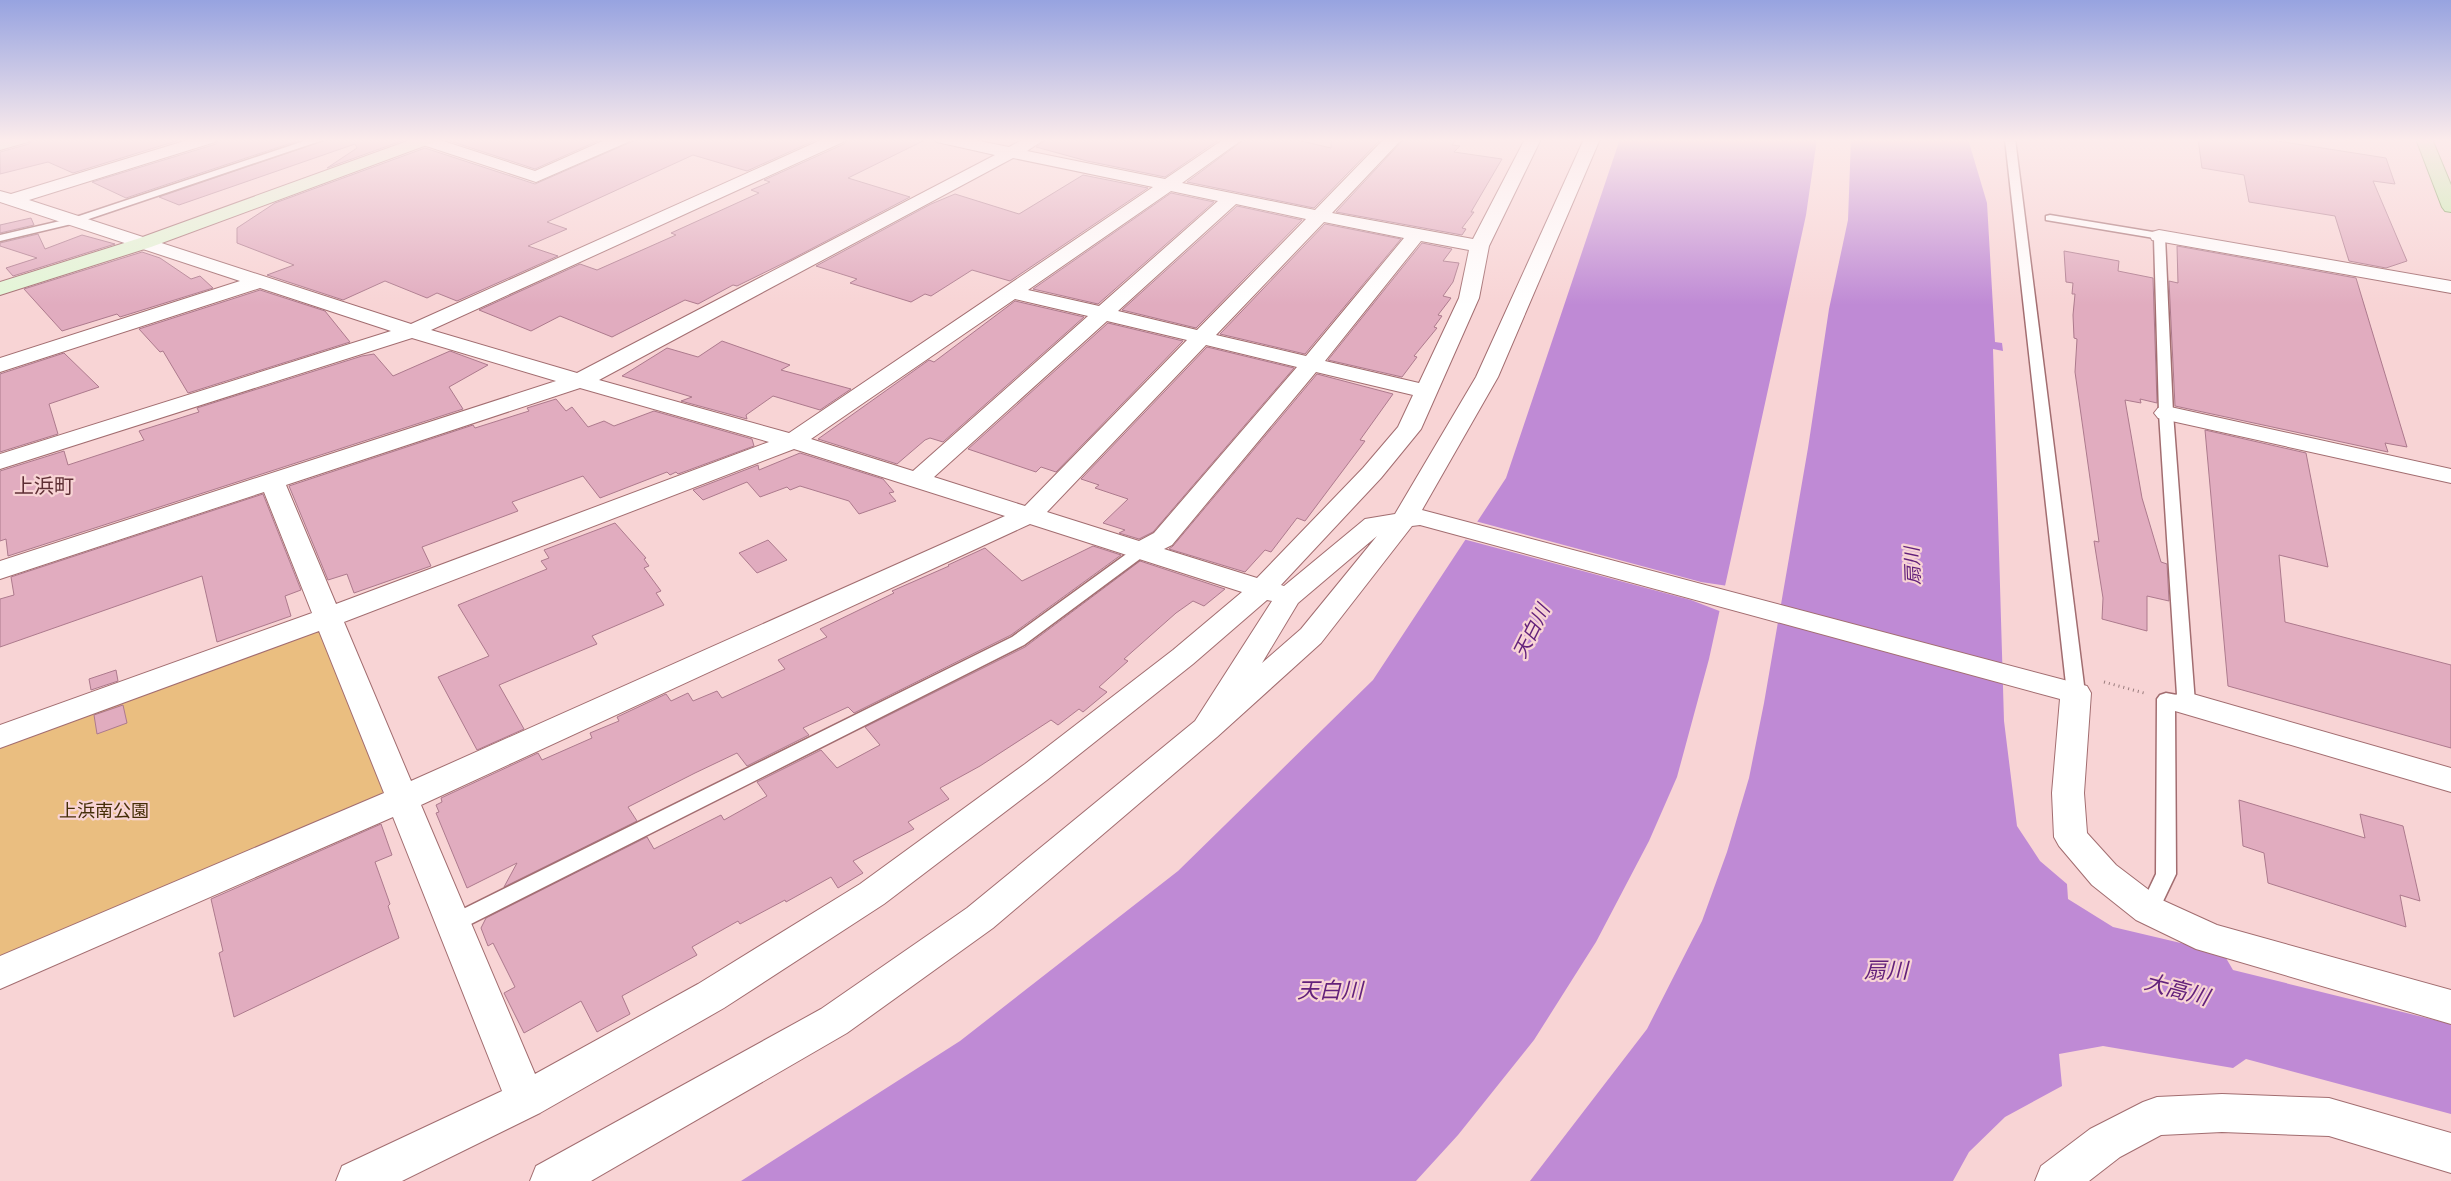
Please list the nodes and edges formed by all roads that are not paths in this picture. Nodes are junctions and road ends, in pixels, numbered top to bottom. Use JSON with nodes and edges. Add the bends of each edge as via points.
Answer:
{"nodes":[{"id":1,"x":22,"y":194,"type":"edge"},
{"id":2,"x":154,"y":194,"type":"edge"},
{"id":3,"x":279,"y":194,"type":"edge"},
{"id":4,"x":714,"y":194,"type":"edge"},
{"id":5,"x":934,"y":194,"type":"edge"},
{"id":6,"x":1153,"y":194,"type":"edge"},
{"id":7,"x":1214,"y":194,"type":"edge"},
{"id":8,"x":1340,"y":194,"type":"edge"},
{"id":9,"x":1505,"y":194,"type":"edge"},
{"id":10,"x":1568,"y":194,"type":"edge"},
{"id":11,"x":2016,"y":194,"type":"edge"},
{"id":12,"x":1232,"y":198,"type":"junction"},
{"id":13,"x":5,"y":199,"type":"edge"},
{"id":14,"x":1319,"y":216,"type":"junction"},
{"id":15,"x":2050,"y":218,"type":"dead end"},
{"id":16,"x":76,"y":220,"type":"junction"},
{"id":17,"x":1417,"y":234,"type":"junction"},
{"id":18,"x":2159,"y":236,"type":"junction"},
{"id":19,"x":0,"y":238,"type":"edge"},
{"id":20,"x":144,"y":243,"type":"junction"},
{"id":21,"x":1479,"y":246,"type":"junction"},
{"id":22,"x":261,"y":281,"type":"junction"},
{"id":23,"x":2451,"y":288,"type":"edge"},
{"id":24,"x":0,"y":289,"type":"edge"},
{"id":25,"x":1013,"y":292,"type":"junction"},
{"id":26,"x":1104,"y":314,"type":"junction"},
{"id":27,"x":412,"y":330,"type":"junction"},
{"id":28,"x":1200,"y":337,"type":"junction"},
{"id":29,"x":1311,"y":364,"type":"junction"},
{"id":30,"x":0,"y":365,"type":"edge"},
{"id":31,"x":579,"y":381,"type":"junction"},
{"id":32,"x":1427,"y":392,"type":"junction"},
{"id":33,"x":2166,"y":414,"type":"junction"},
{"id":34,"x":793,"y":441,"type":"junction"},
{"id":35,"x":0,"y":462,"type":"edge"},
{"id":36,"x":2451,"y":476,"type":"edge"},
{"id":37,"x":917,"y":480,"type":"junction"},
{"id":38,"x":272,"y":481,"type":"junction"},
{"id":39,"x":1030,"y":515,"type":"junction"},
{"id":40,"x":1412,"y":518,"type":"junction"},
{"id":41,"x":1142,"y":550,"type":"junction"},
{"id":42,"x":0,"y":570,"type":"edge"},
{"id":43,"x":1275,"y":593,"type":"junction"},
{"id":44,"x":329,"y":618,"type":"junction"},
{"id":45,"x":2065,"y":685,"type":"junction"},
{"id":46,"x":2176,"y":701,"type":"junction"},
{"id":47,"x":1206,"y":729,"type":"junction"},
{"id":48,"x":0,"y":737,"type":"edge"},
{"id":49,"x":2451,"y":780,"type":"edge"},
{"id":50,"x":402,"y":799,"type":"junction"},
{"id":51,"x":2149,"y":910,"type":"junction"},
{"id":52,"x":454,"y":923,"type":"junction"},
{"id":53,"x":0,"y":973,"type":"edge"},
{"id":54,"x":2451,"y":1007,"type":"edge"},
{"id":55,"x":526,"y":1100,"type":"junction"},
{"id":56,"x":2451,"y":1153,"type":"edge"},
{"id":57,"x":357,"y":1181,"type":"edge"},
{"id":58,"x":551,"y":1181,"type":"edge"},
{"id":59,"x":2056,"y":1181,"type":"edge"}],
"edges":[{"from":1,"to":13,"type":"street"},
{"from":2,"to":16,"type":"lane"},
{"from":3,"to":20,"type":"street"},
{"from":4,"to":27,"type":"street"},
{"from":5,"to":31,"type":"street"},
{"from":6,"to":25,"type":"street"},
{"from":7,"to":12,"type":"street"},
{"from":8,"to":14,"type":"street"},
{"from":9,"to":21,"type":"street"},
{"from":10,"to":40,"type":"street","via":[[1487,377]]},
{"from":11,"to":45,"type":"lane"},
{"from":12,"to":14,"type":"street"},
{"from":12,"to":26,"type":"street"},
{"from":13,"to":16,"type":"street"},
{"from":14,"to":17,"type":"street"},
{"from":14,"to":28,"type":"street"},
{"from":15,"to":18,"type":"lane"},
{"from":16,"to":19,"type":"lane"},
{"from":16,"to":20,"type":"street"},
{"from":17,"to":21,"type":"street"},
{"from":17,"to":29,"type":"street"},
{"from":18,"to":23,"type":"street"},
{"from":18,"to":33,"type":"lane"},
{"from":20,"to":22,"type":"street"},
{"from":20,"to":24,"type":"street"},
{"from":21,"to":32,"type":"street","via":[[1469,298]]},
{"from":22,"to":27,"type":"street"},
{"from":22,"to":30,"type":"street"},
{"from":25,"to":26,"type":"street"},
{"from":25,"to":34,"type":"street"},
{"from":26,"to":28,"type":"street"},
{"from":26,"to":37,"type":"street"},
{"from":27,"to":31,"type":"street"},
{"from":27,"to":35,"type":"street"},
{"from":28,"to":29,"type":"street"},
{"from":28,"to":39,"type":"street"},
{"from":29,"to":32,"type":"street"},
{"from":29,"to":41,"type":"street","via":[[1163,539]]},
{"from":31,"to":34,"type":"street"},
{"from":31,"to":38,"type":"street"},
{"from":32,"to":43,"type":"street","via":[[1409,430]]},
{"from":33,"to":36,"type":"street"},
{"from":33,"to":46,"type":"lane"},
{"from":34,"to":37,"type":"street"},
{"from":34,"to":44,"type":"street"},
{"from":37,"to":39,"type":"street"},
{"from":38,"to":42,"type":"street"},
{"from":38,"to":44,"type":"street"},
{"from":39,"to":41,"type":"street"},
{"from":39,"to":50,"type":"street"},
{"from":40,"to":43,"type":"street","via":[[1374,525]]},
{"from":40,"to":45,"type":"street"},
{"from":40,"to":47,"type":"street","via":[[1311,636]]},
{"from":41,"to":43,"type":"street"},
{"from":41,"to":52,"type":"lane","via":[[1018,641]]},
{"from":43,"to":47,"type":"street"},
{"from":43,"to":55,"type":"street","via":[[1183,657],[872,894],[711,996]]},
{"from":44,"to":48,"type":"street"},
{"from":44,"to":50,"type":"street"},
{"from":45,"to":51,"type":"street","via":[[2071,837],[2104,875]]},
{"from":46,"to":49,"type":"street"},
{"from":46,"to":51,"type":"lane","via":[[2166,874]]},
{"from":47,"to":58,"type":"street","via":[[980,918],[834,1021]]},
{"from":50,"to":52,"type":"street"},
{"from":50,"to":53,"type":"street"},
{"from":51,"to":54,"type":"street","via":[[2209,938]]},
{"from":52,"to":55,"type":"street"},
{"from":55,"to":57,"type":"street"},
{"from":56,"to":59,"type":"street","via":[[2329,1117],[2222,1113],[2158,1116],[2105,1144]]}]}
